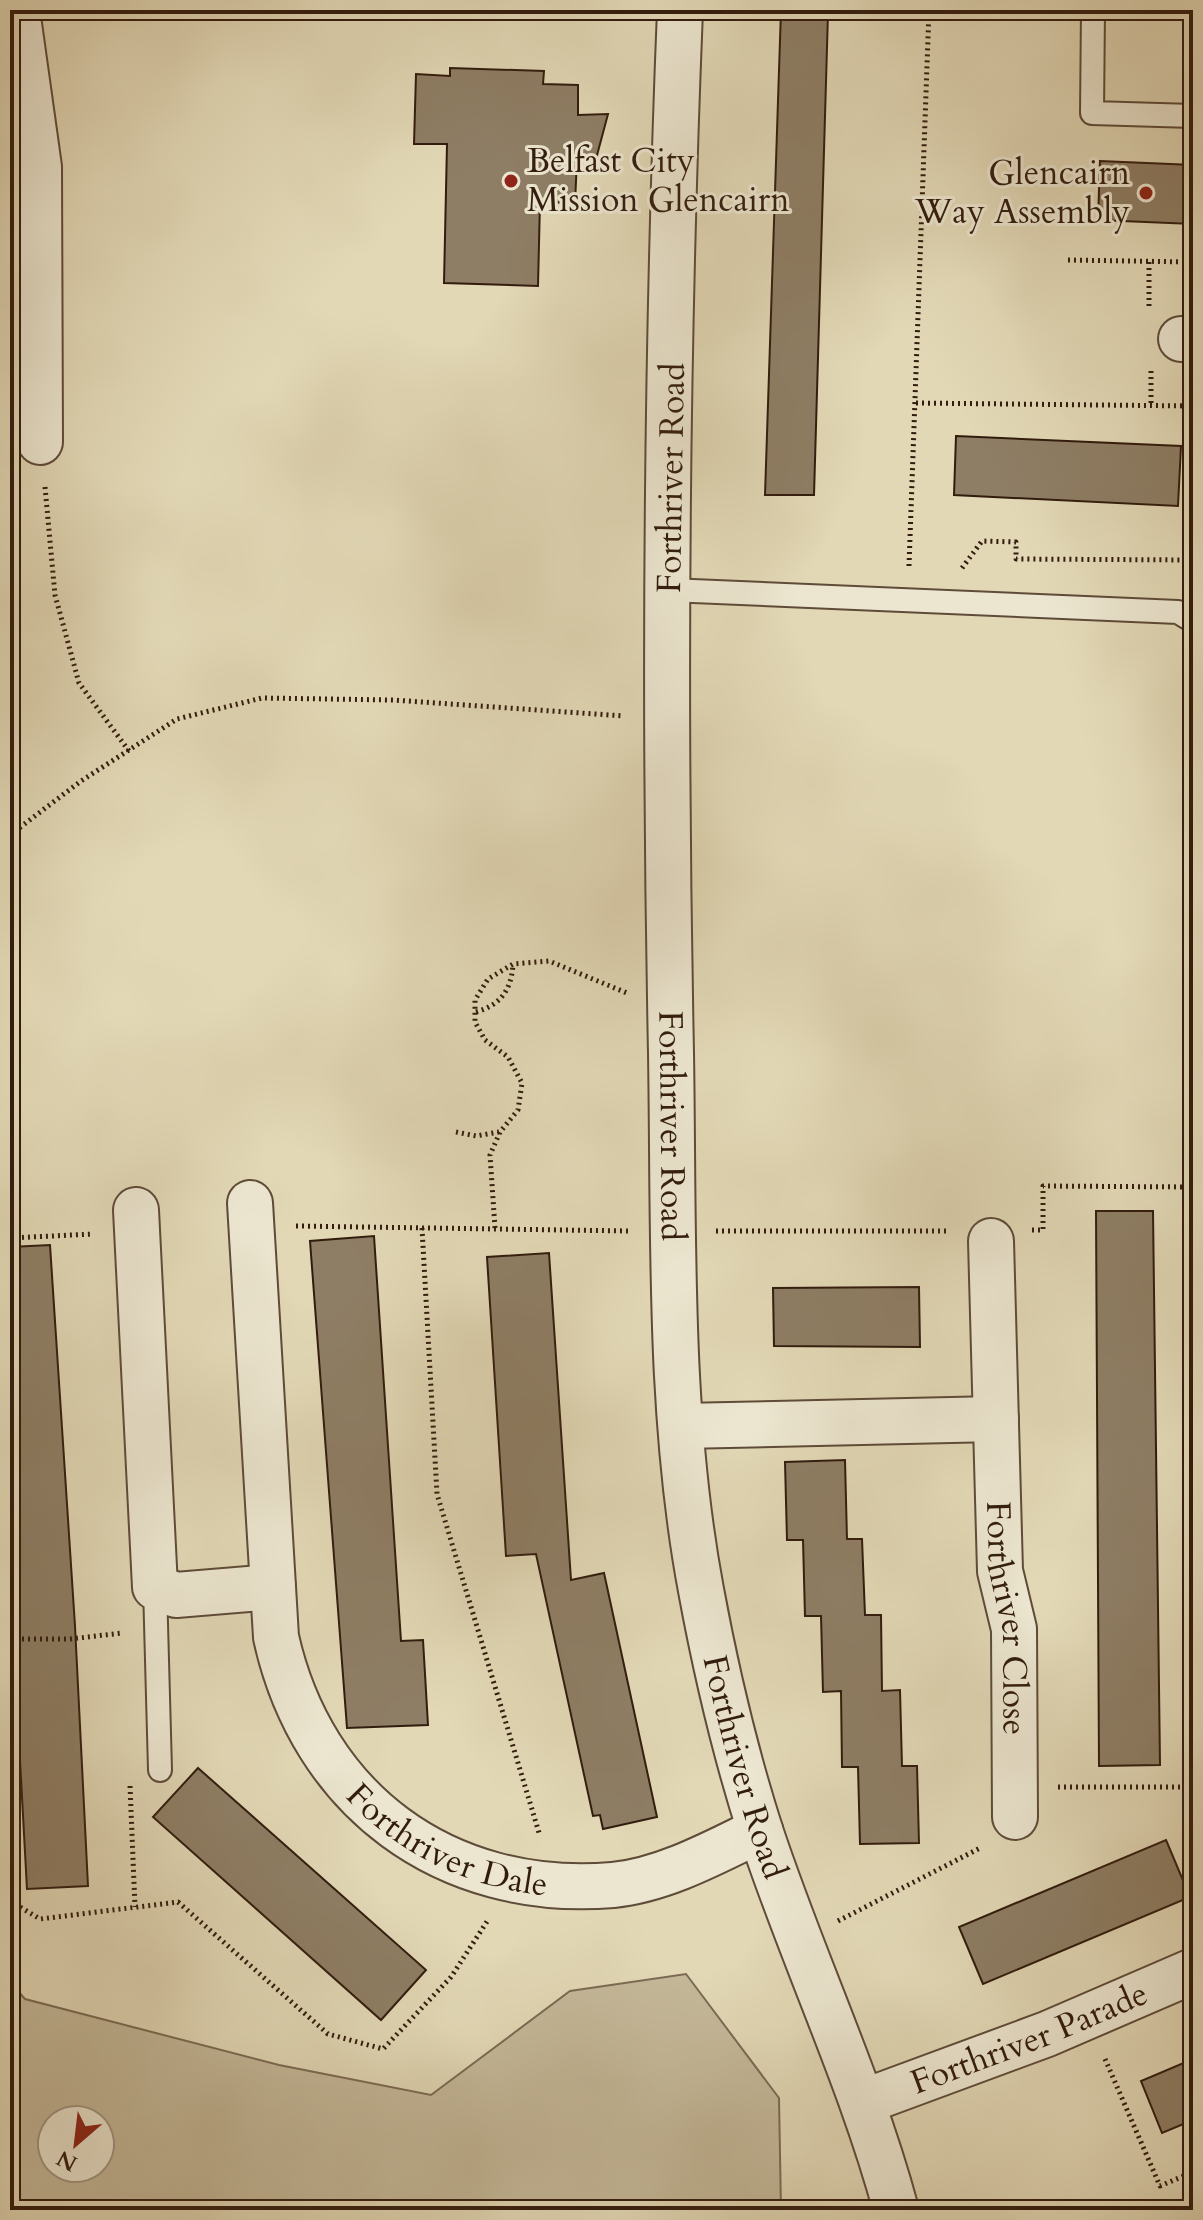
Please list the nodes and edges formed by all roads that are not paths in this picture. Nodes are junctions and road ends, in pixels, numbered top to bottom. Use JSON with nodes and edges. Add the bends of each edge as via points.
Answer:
{"nodes":[{"id":1,"x":17,"y":10,"type":"edge"},
{"id":2,"x":680,"y":10,"type":"edge"},
{"id":3,"x":1093,"y":10,"type":"edge"},
{"id":4,"x":19,"y":92,"type":"edge"},
{"id":5,"x":1193,"y":116,"type":"edge"},
{"id":6,"x":40,"y":442,"type":"road end"},
{"id":7,"x":669,"y":590,"type":"junction"},
{"id":8,"x":1193,"y":621,"type":"edge"},
{"id":9,"x":250,"y":1214,"type":"road end"},
{"id":10,"x":137,"y":1221,"type":"road end"},
{"id":11,"x":989,"y":1234,"type":"road end"},
{"id":12,"x":996,"y":1419,"type":"junction"},
{"id":13,"x":682,"y":1426,"type":"junction"},
{"id":14,"x":155,"y":1587,"type":"junction"},
{"id":15,"x":273,"y":1587,"type":"junction"},
{"id":16,"x":160,"y":1770,"type":"dead end"},
{"id":17,"x":1016,"y":1802,"type":"road end"},
{"id":18,"x":760,"y":1830,"type":"junction"},
{"id":19,"x":1193,"y":1971,"type":"edge"},
{"id":20,"x":863,"y":2102,"type":"junction"},
{"id":21,"x":896,"y":2210,"type":"edge"}],
"edges":[{"from":1,"to":4,"type":"street"},
{"from":2,"to":7,"type":"street","name":"Forthriver Road"},
{"from":3,"to":5,"type":"lane","via":[[1092,113]]},
{"from":4,"to":6,"type":"street","via":[[39,167]]},
{"from":7,"to":8,"type":"lane","via":[[1178,612]]},
{"from":7,"to":13,"type":"street","name":"Forthriver Road","via":[[670,1006]]},
{"from":9,"to":15,"type":"street","name":"Forthriver Dale"},
{"from":10,"to":14,"type":"street"},
{"from":11,"to":12,"type":"street","name":"Forthriver Close"},
{"from":12,"to":13,"type":"street"},
{"from":12,"to":17,"type":"street","name":"Forthriver Close","via":[[1000,1571],[1014,1629]]},
{"from":13,"to":18,"type":"street","name":"Forthriver Road","via":[[700,1584],[719,1680]]},
{"from":14,"to":15,"type":"street","via":[[176,1595]]},
{"from":14,"to":16,"type":"lane"},
{"from":15,"to":18,"type":"street","name":"Forthriver Dale","via":[[276,1637],[303,1722],[358,1798],[427,1848],[463,1865],[549,1885],[615,1885],[657,1875]]},
{"from":18,"to":20,"type":"street","name":"Forthriver Road"},
{"from":19,"to":20,"type":"street","name":"Forthriver Parade"},
{"from":20,"to":21,"type":"street","name":"Forthriver Road"}]}
